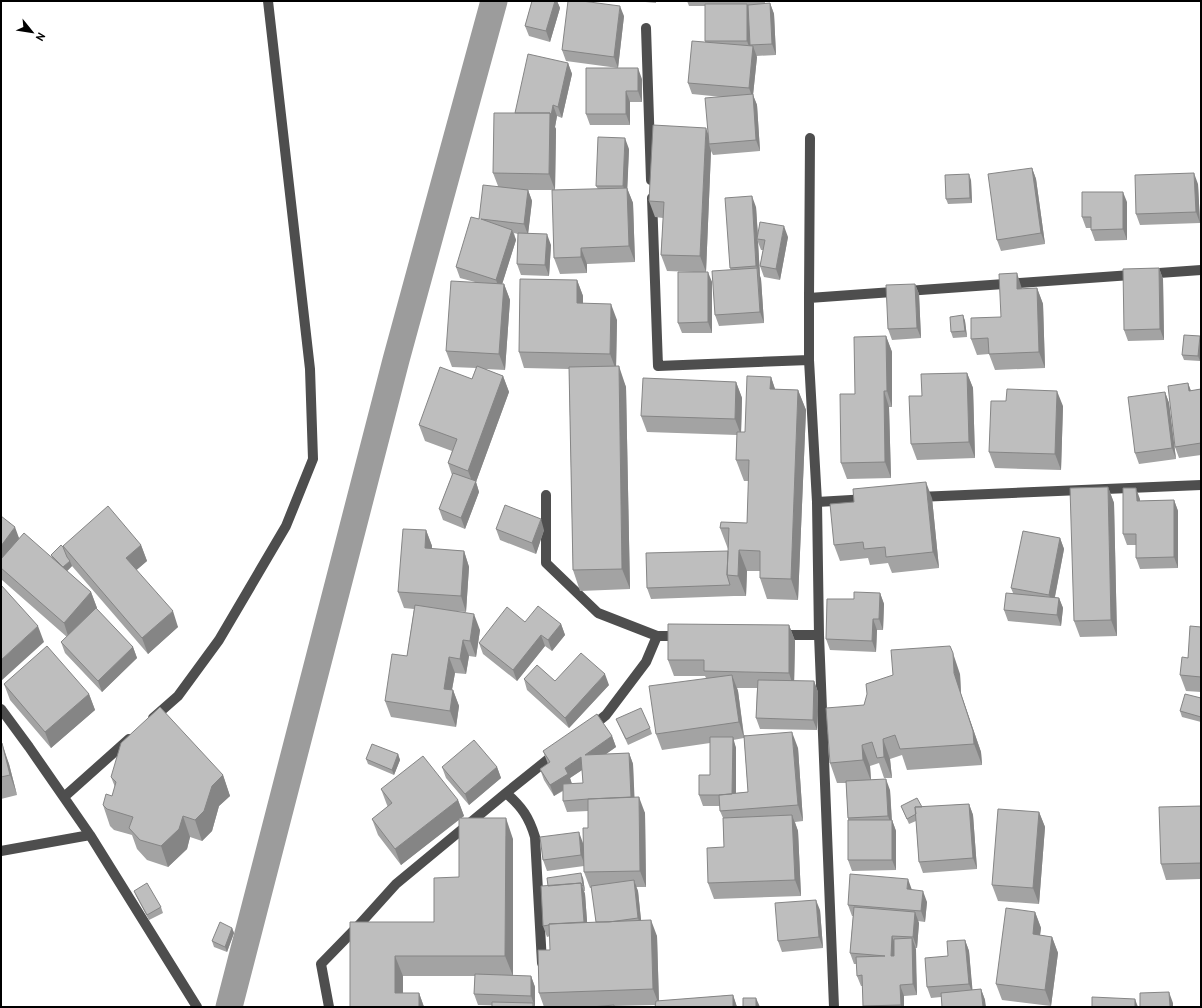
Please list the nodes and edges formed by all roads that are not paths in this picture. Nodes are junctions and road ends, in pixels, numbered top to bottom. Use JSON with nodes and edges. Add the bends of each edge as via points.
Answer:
{"nodes":[{"id":1,"x":268,"y":1,"type":"edge"},
{"id":2,"x":646,"y":28,"type":"dead end"},
{"id":3,"x":810,"y":138,"type":"dead end"},
{"id":4,"x":1201,"y":270,"type":"edge"},
{"id":5,"x":809,"y":298,"type":"junction"},
{"id":6,"x":809,"y":360,"type":"junction"},
{"id":7,"x":1201,"y":485,"type":"edge"},
{"id":8,"x":546,"y":495,"type":"dead end"},
{"id":9,"x":911,"y":498,"type":"edge"},
{"id":10,"x":879,"y":499,"type":"edge"},
{"id":11,"x":817,"y":502,"type":"junction"},
{"id":12,"x":773,"y":635,"type":"edge"},
{"id":13,"x":820,"y":635,"type":"junction"},
{"id":14,"x":656,"y":636,"type":"junction"},
{"id":15,"x":688,"y":636,"type":"edge"},
{"id":16,"x":1,"y":710,"type":"edge"},
{"id":17,"x":581,"y":734,"type":"edge"},
{"id":18,"x":562,"y":749,"type":"edge"},
{"id":19,"x":506,"y":792,"type":"junction"},
{"id":20,"x":64,"y":797,"type":"junction"},
{"id":21,"x":90,"y":835,"type":"junction"},
{"id":22,"x":1,"y":851,"type":"edge"},
{"id":23,"x":542,"y":976,"type":"edge"},
{"id":24,"x":197,"y":1007,"type":"edge"},
{"id":25,"x":328,"y":1007,"type":"edge"},
{"id":26,"x":834,"y":1007,"type":"edge"}],
"edges":[{"from":1,"to":20,"type":"street","via":[[310,369],[313,459],[286,526],[219,640],[178,696]]},
{"from":2,"to":6,"type":"street","via":[[658,366]]},
{"from":3,"to":5,"type":"street"},
{"from":4,"to":5,"type":"street"},
{"from":5,"to":6,"type":"street"},
{"from":6,"to":11,"type":"street"},
{"from":7,"to":9,"type":"street"},
{"from":8,"to":14,"type":"street","via":[[546,563],[598,613]]},
{"from":10,"to":11,"type":"street"},
{"from":11,"to":13,"type":"street"},
{"from":12,"to":13,"type":"street"},
{"from":13,"to":26,"type":"street"},
{"from":14,"to":15,"type":"street"},
{"from":14,"to":17,"type":"street","via":[[646,662],[606,715]]},
{"from":16,"to":20,"type":"street"},
{"from":18,"to":19,"type":"street"},
{"from":19,"to":23,"type":"street","via":[[525,812],[535,837]]},
{"from":19,"to":25,"type":"street","via":[[396,884],[321,964]]},
{"from":20,"to":21,"type":"street"},
{"from":21,"to":22,"type":"street"},
{"from":21,"to":24,"type":"street"}]}
